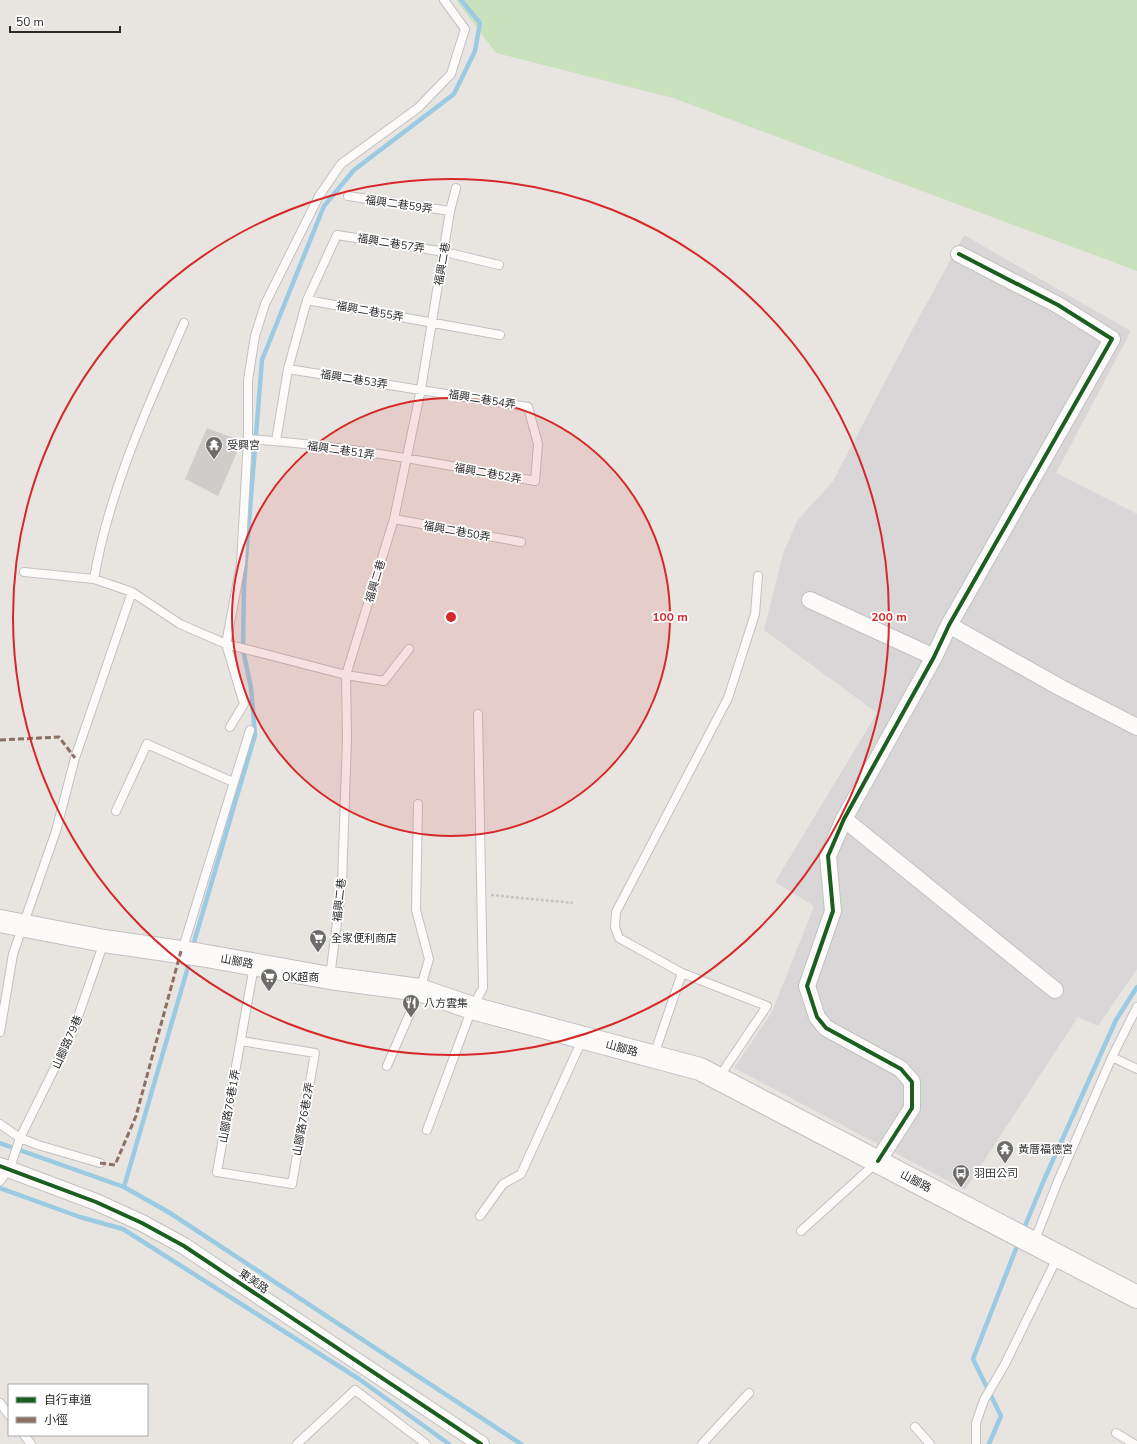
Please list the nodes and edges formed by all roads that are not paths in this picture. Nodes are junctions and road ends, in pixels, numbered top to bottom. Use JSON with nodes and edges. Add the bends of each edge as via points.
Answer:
{"nodes":[{"id":1,"x":444,"y":0,"type":"edge"},
{"id":2,"x":456,"y":188,"type":"dead end"},
{"id":3,"x":348,"y":196,"type":"dead end"},
{"id":4,"x":450,"y":211,"type":"junction"},
{"id":5,"x":445,"y":252,"type":"junction"},
{"id":6,"x":959,"y":254,"type":"dead end"},
{"id":7,"x":499,"y":265,"type":"dead end"},
{"id":8,"x":307,"y":300,"type":"junction"},
{"id":9,"x":432,"y":322,"type":"junction"},
{"id":10,"x":184,"y":323,"type":"dead end"},
{"id":11,"x":500,"y":334,"type":"dead end"},
{"id":12,"x":288,"y":369,"type":"junction"},
{"id":13,"x":421,"y":390,"type":"junction"},
{"id":14,"x":248,"y":439,"type":"junction"},
{"id":15,"x":276,"y":441,"type":"junction"},
{"id":16,"x":538,"y":444,"type":"joint"},
{"id":17,"x":406,"y":458,"type":"junction"},
{"id":18,"x":394,"y":519,"type":"junction"},
{"id":19,"x":521,"y":542,"type":"dead end"},
{"id":20,"x":24,"y":572,"type":"dead end"},
{"id":21,"x":758,"y":576,"type":"dead end"},
{"id":22,"x":94,"y":579,"type":"junction"},
{"id":23,"x":132,"y":592,"type":"junction"},
{"id":24,"x":810,"y":600,"type":"dead end"},
{"id":25,"x":949,"y":625,"type":"junction"},
{"id":26,"x":226,"y":644,"type":"junction"},
{"id":27,"x":409,"y":649,"type":"dead end"},
{"id":28,"x":934,"y":657,"type":"junction"},
{"id":29,"x":346,"y":674,"type":"junction"},
{"id":30,"x":478,"y":714,"type":"dead end"},
{"id":31,"x":230,"y":727,"type":"dead end"},
{"id":32,"x":1137,"y":727,"type":"edge"},
{"id":33,"x":250,"y":730,"type":"dead end"},
{"id":34,"x":233,"y":782,"type":"junction"},
{"id":35,"x":418,"y":804,"type":"dead end"},
{"id":36,"x":116,"y":811,"type":"dead end"},
{"id":37,"x":844,"y":819,"type":"junction"},
{"id":38,"x":0,"y":921,"type":"edge"},
{"id":39,"x":23,"y":925,"type":"junction"},
{"id":40,"x":104,"y":941,"type":"junction"},
{"id":41,"x":191,"y":953,"type":"junction"},
{"id":42,"x":254,"y":964,"type":"junction"},
{"id":43,"x":682,"y":973,"type":"junction"},
{"id":44,"x":330,"y":978,"type":"junction"},
{"id":45,"x":420,"y":990,"type":"junction"},
{"id":46,"x":1055,"y":990,"type":"dead end"},
{"id":47,"x":1137,"y":1007,"type":"edge"},
{"id":48,"x":472,"y":1008,"type":"junction"},
{"id":49,"x":0,"y":1032,"type":"edge"},
{"id":50,"x":583,"y":1037,"type":"junction"},
{"id":51,"x":241,"y":1041,"type":"junction"},
{"id":52,"x":654,"y":1056,"type":"junction"},
{"id":53,"x":1112,"y":1057,"type":"junction"},
{"id":54,"x":387,"y":1066,"type":"dead end"},
{"id":55,"x":1137,"y":1069,"type":"edge"},
{"id":56,"x":718,"y":1078,"type":"junction"},
{"id":57,"x":0,"y":1124,"type":"edge"},
{"id":58,"x":427,"y":1130,"type":"dead end"},
{"id":59,"x":20,"y":1138,"type":"junction"},
{"id":60,"x":878,"y":1161,"type":"junction"},
{"id":61,"x":100,"y":1163,"type":"dead end"},
{"id":62,"x":5,"y":1167,"type":"edge"},
{"id":63,"x":217,"y":1172,"type":"joint"},
{"id":64,"x":0,"y":1181,"type":"edge"},
{"id":65,"x":480,"y":1216,"type":"dead end"},
{"id":66,"x":801,"y":1230,"type":"dead end"},
{"id":67,"x":1034,"y":1242,"type":"junction"},
{"id":68,"x":1058,"y":1255,"type":"junction"},
{"id":69,"x":1137,"y":1297,"type":"edge"},
{"id":70,"x":749,"y":1393,"type":"dead end"},
{"id":71,"x":0,"y":1403,"type":"edge"},
{"id":72,"x":8,"y":1414,"type":"edge"},
{"id":73,"x":915,"y":1427,"type":"dead end"},
{"id":74,"x":1116,"y":1433,"type":"dead end"},
{"id":75,"x":25,"y":1436,"type":"edge"},
{"id":76,"x":31,"y":1444,"type":"edge"},
{"id":77,"x":297,"y":1444,"type":"edge"},
{"id":78,"x":426,"y":1444,"type":"edge"},
{"id":79,"x":481,"y":1444,"type":"edge"},
{"id":80,"x":702,"y":1444,"type":"edge"},
{"id":81,"x":930,"y":1444,"type":"edge"},
{"id":82,"x":976,"y":1444,"type":"edge"},
{"id":83,"x":1134,"y":1444,"type":"edge"}],
"edges":[{"from":1,"to":14,"type":"lane","via":[[464,29],[451,74],[418,108],[341,164],[319,196],[265,304],[255,336],[248,380]]},
{"from":2,"to":4,"type":"lane","name":"福興二巷"},
{"from":3,"to":4,"type":"lane","name":"福興二巷59弄"},
{"from":4,"to":5,"type":"lane","name":"福興二巷"},
{"from":5,"to":7,"type":"lane","name":"福興二巷57弄"},
{"from":5,"to":8,"type":"lane","name":"福興二巷57弄","via":[[337,235]]},
{"from":5,"to":9,"type":"lane","name":"福興二巷"},
{"from":6,"to":25,"type":"street","via":[[1058,305],[1112,339]]},
{"from":8,"to":9,"type":"lane","name":"福興二巷55弄"},
{"from":8,"to":12,"type":"lane"},
{"from":9,"to":11,"type":"lane","name":"福興二巷55弄"},
{"from":9,"to":13,"type":"lane","name":"福興二巷"},
{"from":10,"to":22,"type":"lane","via":[[137,431],[112,504]]},
{"from":12,"to":13,"type":"lane","name":"福興二巷53弄"},
{"from":12,"to":15,"type":"lane"},
{"from":13,"to":16,"type":"lane","name":"福興二巷54弄","via":[[528,407]]},
{"from":13,"to":17,"type":"lane","name":"福興二巷"},
{"from":14,"to":15,"type":"lane","name":"福興二巷51弄"},
{"from":14,"to":26,"type":"lane","via":[[241,564]]},
{"from":15,"to":17,"type":"lane","name":"福興二巷51弄"},
{"from":16,"to":17,"type":"lane","name":"福興二巷52弄","via":[[535,481]]},
{"from":17,"to":18,"type":"lane","name":"福興二巷"},
{"from":18,"to":19,"type":"lane","name":"福興二巷50弄"},
{"from":18,"to":29,"type":"lane","name":"福興二巷"},
{"from":20,"to":22,"type":"lane"},
{"from":21,"to":43,"type":"lane","via":[[755,614],[728,698],[616,912],[614,927],[619,938]]},
{"from":22,"to":23,"type":"lane"},
{"from":23,"to":26,"type":"lane","via":[[180,624]]},
{"from":23,"to":39,"type":"lane","via":[[75,758],[56,831]]},
{"from":24,"to":28,"type":"street"},
{"from":25,"to":28,"type":"street"},
{"from":25,"to":32,"type":"street"},
{"from":26,"to":29,"type":"lane"},
{"from":26,"to":31,"type":"lane","via":[[244,704]]},
{"from":27,"to":29,"type":"lane","via":[[384,680]]},
{"from":28,"to":37,"type":"street"},
{"from":29,"to":44,"type":"lane","name":"福興二巷","via":[[347,739],[342,884]]},
{"from":30,"to":48,"type":"lane","via":[[483,988]]},
{"from":33,"to":34,"type":"lane"},
{"from":34,"to":36,"type":"lane","via":[[147,744]]},
{"from":34,"to":41,"type":"lane"},
{"from":35,"to":45,"type":"lane","via":[[416,910],[429,959]]},
{"from":37,"to":46,"type":"street"},
{"from":37,"to":60,"type":"street","via":[[828,856],[833,911],[808,986],[817,1017],[826,1028],[901,1069],[912,1082],[912,1108]]},
{"from":38,"to":39,"type":"main road","name":"山腳路"},
{"from":39,"to":40,"type":"main road","name":"山腳路"},
{"from":39,"to":49,"type":"lane","via":[[13,954]]},
{"from":40,"to":41,"type":"main road","name":"山腳路"},
{"from":40,"to":59,"type":"lane","name":"山腳路79巷","via":[[73,1031]]},
{"from":41,"to":42,"type":"main road","name":"山腳路"},
{"from":42,"to":44,"type":"main road","name":"山腳路"},
{"from":42,"to":51,"type":"lane","name":"山腳路76巷1弄"},
{"from":43,"to":52,"type":"lane"},
{"from":43,"to":56,"type":"lane","via":[[767,1006]]},
{"from":44,"to":45,"type":"main road","name":"山腳路"},
{"from":45,"to":48,"type":"main road","name":"山腳路"},
{"from":45,"to":54,"type":"lane"},
{"from":47,"to":53,"type":"lane"},
{"from":48,"to":50,"type":"main road","name":"山腳路"},
{"from":48,"to":58,"type":"lane"},
{"from":50,"to":52,"type":"main road","name":"山腳路"},
{"from":50,"to":65,"type":"lane","via":[[521,1174],[503,1184]]},
{"from":51,"to":63,"type":"lane","name":"山腳路76巷1弄"},
{"from":51,"to":63,"type":"lane","name":"山腳路76巷2弄","via":[[315,1054],[292,1184]]},
{"from":52,"to":56,"type":"main road","name":"山腳路","via":[[700,1069]]},
{"from":53,"to":55,"type":"lane"},
{"from":53,"to":67,"type":"lane"},
{"from":56,"to":60,"type":"main road","name":"山腳路"},
{"from":57,"to":59,"type":"lane"},
{"from":59,"to":61,"type":"lane"},
{"from":59,"to":62,"type":"lane","name":"山腳路79巷"},
{"from":60,"to":66,"type":"lane"},
{"from":60,"to":67,"type":"main road","name":"山腳路"},
{"from":62,"to":64,"type":"lane"},
{"from":62,"to":79,"type":"street","name":"東美路","via":[[96,1202],[184,1246]]},
{"from":67,"to":68,"type":"main road"},
{"from":68,"to":69,"type":"main road"},
{"from":68,"to":82,"type":"lane","via":[[1005,1364],[984,1400],[976,1423]]},
{"from":70,"to":80,"type":"lane"},
{"from":71,"to":72,"type":"lane"},
{"from":73,"to":81,"type":"lane"},
{"from":74,"to":83,"type":"lane"},
{"from":75,"to":76,"type":"lane"},
{"from":77,"to":78,"type":"lane","via":[[355,1390]]}]}
